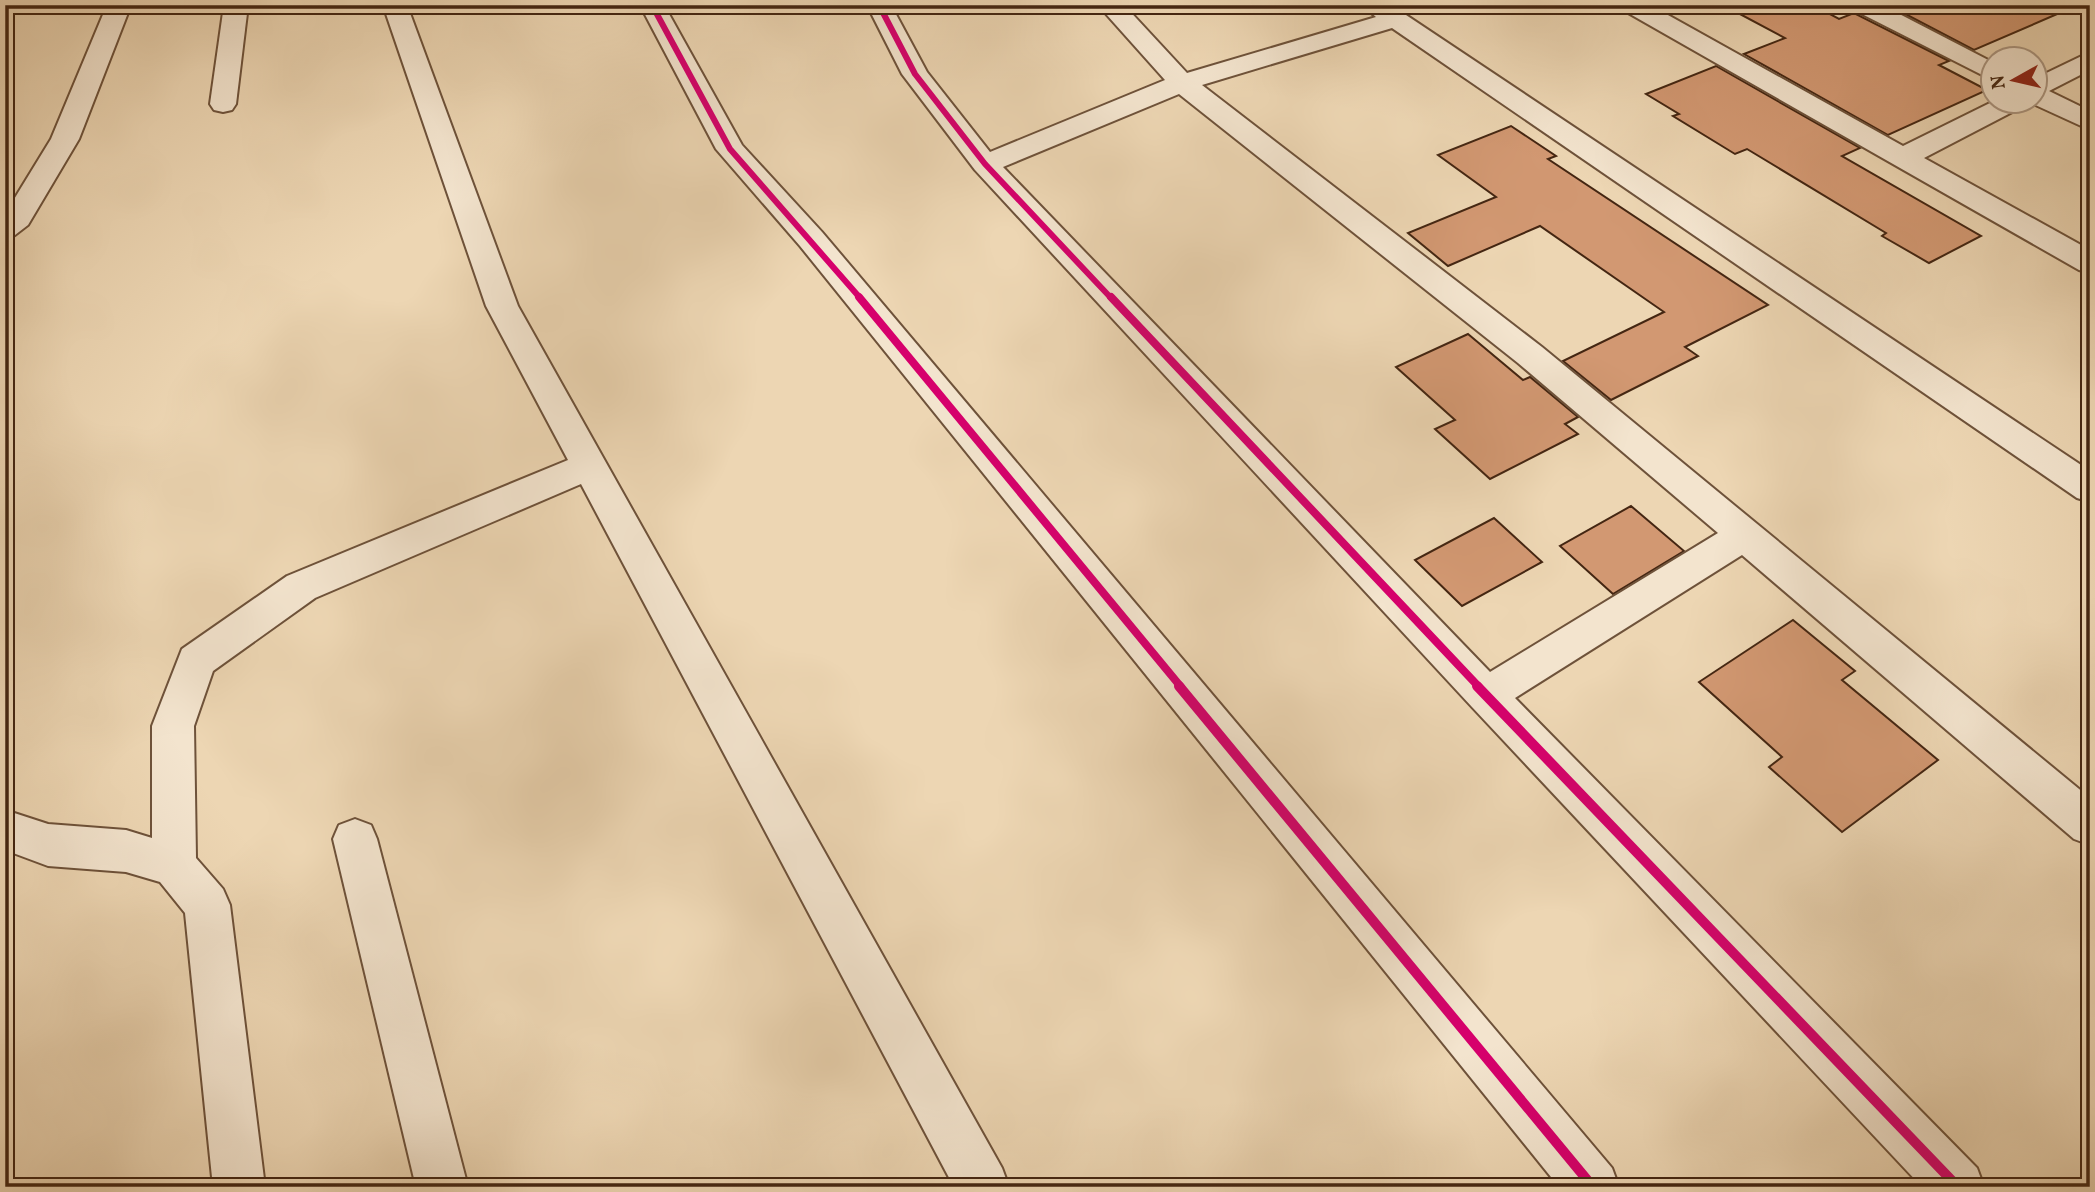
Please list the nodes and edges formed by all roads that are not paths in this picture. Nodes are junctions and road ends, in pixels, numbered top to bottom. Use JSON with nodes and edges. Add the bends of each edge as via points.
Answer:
{"nodes":[{"id":1,"x":119,"y":5,"type":"edge"},
{"id":2,"x":236,"y":5,"type":"edge"},
{"id":3,"x":395,"y":5,"type":"edge"},
{"id":4,"x":652,"y":5,"type":"edge"},
{"id":5,"x":879,"y":5,"type":"edge"},
{"id":6,"x":1110,"y":5,"type":"edge"},
{"id":7,"x":1632,"y":5,"type":"edge"},
{"id":8,"x":1863,"y":5,"type":"edge"},
{"id":9,"x":1384,"y":13,"type":"edge"},
{"id":10,"x":2090,"y":60,"type":"edge"},
{"id":11,"x":1980,"y":67,"type":"edge"},
{"id":12,"x":2050,"y":80,"type":"edge"},
{"id":13,"x":1182,"y":83,"type":"junction"},
{"id":14,"x":2050,"y":102,"type":"edge"},
{"id":15,"x":223,"y":104,"type":"dead end"},
{"id":16,"x":1984,"y":116,"type":"edge"},
{"id":17,"x":2090,"y":122,"type":"edge"},
{"id":18,"x":1904,"y":157,"type":"junction"},
{"id":19,"x":985,"y":164,"type":"junction"},
{"id":20,"x":5,"y":229,"type":"edge"},
{"id":21,"x":2090,"y":263,"type":"edge"},
{"id":22,"x":589,"y":466,"type":"junction"},
{"id":23,"x":2090,"y":489,"type":"edge"},
{"id":24,"x":1743,"y":536,"type":"junction"},
{"id":25,"x":1486,"y":695,"type":"junction"},
{"id":26,"x":2090,"y":825,"type":"edge"},
{"id":27,"x":5,"y":830,"type":"edge"},
{"id":28,"x":355,"y":839,"type":"dead end"},
{"id":29,"x":174,"y":865,"type":"junction"},
{"id":30,"x":239,"y":1187,"type":"edge"},
{"id":31,"x":442,"y":1187,"type":"edge"},
{"id":32,"x":983,"y":1187,"type":"edge"},
{"id":33,"x":1593,"y":1187,"type":"edge"},
{"id":34,"x":1958,"y":1187,"type":"edge"}],
"edges":[{"from":1,"to":20,"type":"street","via":[[65,139],[18,219]]},
{"from":2,"to":15,"type":"street"},
{"from":3,"to":22,"type":"street","via":[[502,306]]},
{"from":4,"to":33,"type":"street","via":[[730,149],[820,250]]},
{"from":5,"to":19,"type":"street","via":[[915,74]]},
{"from":6,"to":13,"type":"street"},
{"from":7,"to":18,"type":"street"},
{"from":8,"to":11,"type":"street"},
{"from":9,"to":13,"type":"street"},
{"from":9,"to":23,"type":"street"},
{"from":10,"to":12,"type":"street"},
{"from":13,"to":19,"type":"street"},
{"from":13,"to":24,"type":"street","via":[[1530,355]]},
{"from":14,"to":17,"type":"street"},
{"from":16,"to":18,"type":"street"},
{"from":18,"to":21,"type":"street"},
{"from":19,"to":25,"type":"street"},
{"from":22,"to":29,"type":"street","via":[[301,587],[196,661],[173,726]]},
{"from":22,"to":32,"type":"street"},
{"from":24,"to":25,"type":"street"},
{"from":24,"to":26,"type":"street"},
{"from":25,"to":34,"type":"street"},
{"from":27,"to":29,"type":"street","via":[[48,845],[126,851]]},
{"from":28,"to":31,"type":"street"},
{"from":29,"to":30,"type":"street","via":[[207,905]]}]}
